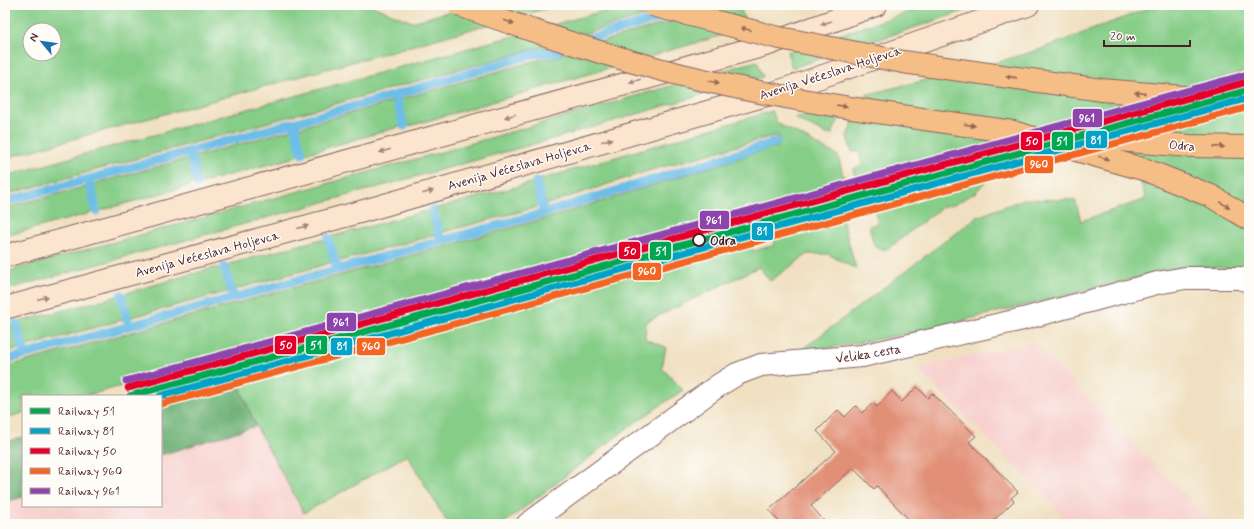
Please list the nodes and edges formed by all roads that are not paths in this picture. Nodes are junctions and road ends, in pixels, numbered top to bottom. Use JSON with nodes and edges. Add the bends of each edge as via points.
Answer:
{"nodes":[{"id":1,"x":459,"y":5,"type":"edge"},
{"id":2,"x":652,"y":5,"type":"edge"},
{"id":3,"x":876,"y":5,"type":"edge"},
{"id":4,"x":1028,"y":5,"type":"edge"},
{"id":5,"x":1249,"y":100,"type":"edge"},
{"id":6,"x":1013,"y":132,"type":"junction"},
{"id":7,"x":1249,"y":147,"type":"edge"},
{"id":8,"x":1249,"y":219,"type":"edge"},
{"id":9,"x":5,"y":256,"type":"edge"},
{"id":10,"x":1249,"y":280,"type":"edge"},
{"id":11,"x":5,"y":308,"type":"edge"},
{"id":12,"x":528,"y":524,"type":"edge"}],
"edges":[{"from":1,"to":6,"type":"highway","name":"Odra","one_way":true,"bridge":true,"via":[[545,35],[686,76],[808,101]]},
{"from":5,"to":2,"type":"highway","one_way":true,"bridge":true,"via":[[1102,90],[903,62],[775,37]]},
{"from":3,"to":9,"type":"main road","one_way":true,"via":[[768,44]]},
{"from":11,"to":4,"type":"main road","name":"Avenija Većeslava Holjevca","one_way":true,"via":[[360,212],[777,92]]},
{"from":6,"to":7,"type":"highway","name":"Odra","one_way":true,"via":[[1190,146]]},
{"from":6,"to":8,"type":"highway","one_way":true,"via":[[1146,170],[1211,196]]},
{"from":10,"to":12,"type":"street","name":"Velika cesta","via":[[1186,278],[1157,283],[1023,319],[862,356],[749,368],[719,385]]}]}
